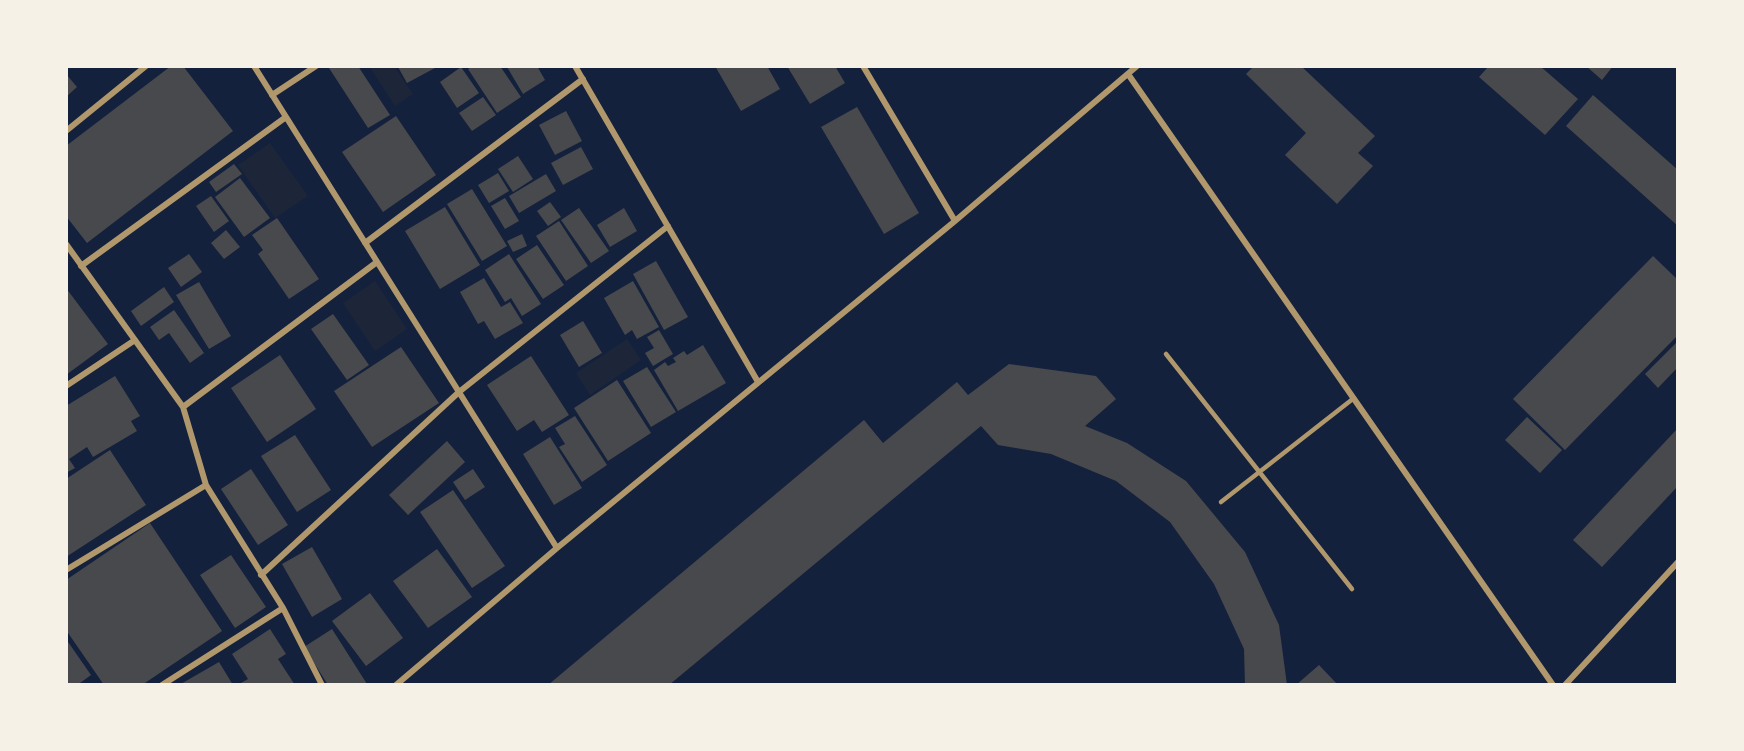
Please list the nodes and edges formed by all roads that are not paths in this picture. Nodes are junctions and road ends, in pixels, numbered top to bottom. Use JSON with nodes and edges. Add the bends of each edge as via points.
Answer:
{"nodes":[{"id":1,"x":146,"y":66,"type":"edge"},
{"id":2,"x":254,"y":66,"type":"edge"},
{"id":3,"x":316,"y":66,"type":"edge"},
{"id":4,"x":575,"y":66,"type":"edge"},
{"id":5,"x":863,"y":66,"type":"edge"},
{"id":6,"x":1137,"y":66,"type":"edge"},
{"id":7,"x":1128,"y":74,"type":"junction"},
{"id":8,"x":583,"y":80,"type":"junction"},
{"id":9,"x":272,"y":95,"type":"junction"},
{"id":10,"x":286,"y":117,"type":"junction"},
{"id":11,"x":66,"y":131,"type":"edge"},
{"id":12,"x":955,"y":220,"type":"junction"},
{"id":13,"x":668,"y":226,"type":"junction"},
{"id":14,"x":365,"y":243,"type":"junction"},
{"id":15,"x":66,"y":244,"type":"edge"},
{"id":16,"x":377,"y":262,"type":"junction"},
{"id":17,"x":81,"y":266,"type":"junction"},
{"id":18,"x":135,"y":340,"type":"junction"},
{"id":19,"x":1166,"y":354,"type":"dead end"},
{"id":20,"x":758,"y":382,"type":"junction"},
{"id":21,"x":66,"y":386,"type":"edge"},
{"id":22,"x":459,"y":392,"type":"junction"},
{"id":23,"x":1354,"y":398,"type":"junction"},
{"id":24,"x":183,"y":406,"type":"junction"},
{"id":25,"x":1259,"y":472,"type":"junction"},
{"id":26,"x":206,"y":485,"type":"junction"},
{"id":27,"x":1221,"y":502,"type":"dead end"},
{"id":28,"x":557,"y":548,"type":"junction"},
{"id":29,"x":1678,"y":562,"type":"edge"},
{"id":30,"x":66,"y":570,"type":"edge"},
{"id":31,"x":261,"y":575,"type":"junction"},
{"id":32,"x":1352,"y":589,"type":"dead end"},
{"id":33,"x":284,"y":608,"type":"junction"},
{"id":34,"x":162,"y":685,"type":"edge"},
{"id":35,"x":322,"y":685,"type":"edge"},
{"id":36,"x":396,"y":685,"type":"edge"},
{"id":37,"x":1552,"y":685,"type":"edge"},
{"id":38,"x":1565,"y":685,"type":"edge"}],
"edges":[{"from":1,"to":11,"type":"street"},
{"from":2,"to":9,"type":"street"},
{"from":3,"to":9,"type":"street"},
{"from":4,"to":8,"type":"street"},
{"from":5,"to":12,"type":"street"},
{"from":6,"to":7,"type":"street"},
{"from":7,"to":12,"type":"street"},
{"from":7,"to":23,"type":"street"},
{"from":8,"to":13,"type":"street"},
{"from":8,"to":14,"type":"street"},
{"from":9,"to":10,"type":"street"},
{"from":10,"to":14,"type":"street"},
{"from":10,"to":17,"type":"street"},
{"from":12,"to":20,"type":"street"},
{"from":13,"to":20,"type":"street"},
{"from":13,"to":22,"type":"street"},
{"from":14,"to":16,"type":"street"},
{"from":15,"to":17,"type":"street"},
{"from":16,"to":22,"type":"street"},
{"from":16,"to":24,"type":"street"},
{"from":17,"to":18,"type":"street"},
{"from":18,"to":21,"type":"street"},
{"from":18,"to":24,"type":"street"},
{"from":19,"to":25,"type":"lane"},
{"from":20,"to":28,"type":"street"},
{"from":22,"to":28,"type":"street"},
{"from":22,"to":31,"type":"street"},
{"from":23,"to":25,"type":"lane"},
{"from":23,"to":37,"type":"street"},
{"from":24,"to":26,"type":"street"},
{"from":25,"to":27,"type":"lane"},
{"from":25,"to":32,"type":"lane"},
{"from":26,"to":30,"type":"street"},
{"from":26,"to":31,"type":"street"},
{"from":28,"to":36,"type":"street"},
{"from":29,"to":38,"type":"street"},
{"from":31,"to":33,"type":"street"},
{"from":33,"to":34,"type":"street"},
{"from":33,"to":35,"type":"street"}]}
